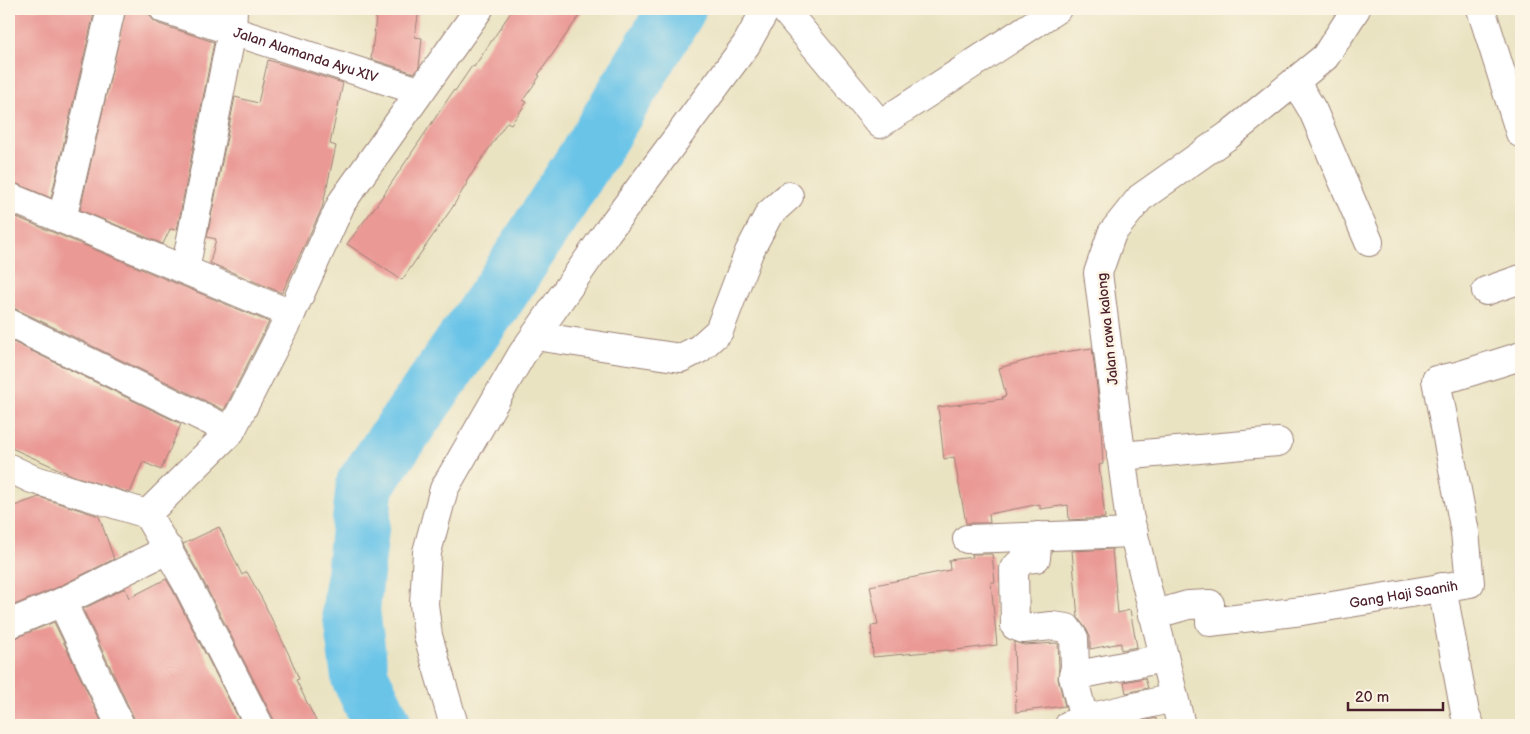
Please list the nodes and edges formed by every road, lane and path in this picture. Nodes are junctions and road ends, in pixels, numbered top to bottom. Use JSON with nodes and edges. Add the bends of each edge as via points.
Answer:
{"nodes":[{"id":1,"x":111,"y":9,"type":"edge"},
{"id":2,"x":164,"y":9,"type":"edge"},
{"id":3,"x":479,"y":9,"type":"edge"},
{"id":4,"x":1056,"y":9,"type":"edge"},
{"id":5,"x":1481,"y":9,"type":"edge"},
{"id":6,"x":784,"y":11,"type":"edge"},
{"id":7,"x":1348,"y":13,"type":"edge"},
{"id":8,"x":233,"y":20,"type":"edge"},
{"id":9,"x":1295,"y":81,"type":"junction"},
{"id":10,"x":419,"y":92,"type":"junction"},
{"id":11,"x":1520,"y":133,"type":"dead end"},
{"id":12,"x":789,"y":196,"type":"dead end"},
{"id":13,"x":9,"y":197,"type":"edge"},
{"id":14,"x":62,"y":219,"type":"junction"},
{"id":15,"x":1369,"y":242,"type":"dead end"},
{"id":16,"x":185,"y":270,"type":"junction"},
{"id":17,"x":1521,"y":279,"type":"edge"},
{"id":18,"x":1486,"y":291,"type":"dead end"},
{"id":19,"x":291,"y":314,"type":"junction"},
{"id":20,"x":9,"y":323,"type":"edge"},
{"id":21,"x":535,"y":336,"type":"junction"},
{"id":22,"x":1521,"y":356,"type":"edge"},
{"id":23,"x":231,"y":431,"type":"junction"},
{"id":24,"x":1278,"y":442,"type":"dead end"},
{"id":25,"x":1121,"y":456,"type":"junction"},
{"id":26,"x":16,"y":478,"type":"edge"},
{"id":27,"x":147,"y":514,"type":"junction"},
{"id":28,"x":1134,"y":533,"type":"junction"},
{"id":29,"x":1038,"y":536,"type":"junction"},
{"id":30,"x":967,"y":539,"type":"dead end"},
{"id":31,"x":169,"y":549,"type":"junction"},
{"id":32,"x":1442,"y":588,"type":"junction"},
{"id":33,"x":62,"y":602,"type":"junction"},
{"id":34,"x":1153,"y":615,"type":"junction"},
{"id":35,"x":9,"y":624,"type":"edge"},
{"id":36,"x":1164,"y":658,"type":"junction"},
{"id":37,"x":1072,"y":676,"type":"junction"},
{"id":38,"x":1173,"y":698,"type":"junction"},
{"id":39,"x":1076,"y":722,"type":"edge"},
{"id":40,"x":120,"y":725,"type":"edge"},
{"id":41,"x":259,"y":725,"type":"edge"},
{"id":42,"x":454,"y":725,"type":"edge"},
{"id":43,"x":1181,"y":725,"type":"edge"},
{"id":44,"x":1470,"y":725,"type":"edge"}],
"edges":[{"from":1,"to":14,"type":"street"},
{"from":2,"to":8,"type":"street","name":"Jalan Alamanda Ayu XIV"},
{"from":3,"to":10,"type":"street"},
{"from":4,"to":6,"type":"street","via":[[880,124]]},
{"from":5,"to":11,"type":"street"},
{"from":6,"to":21,"type":"street","via":[[746,44],[607,232]]},
{"from":7,"to":9,"type":"street","name":"Jalan rawa kalong","via":[[1325,57]]},
{"from":8,"to":10,"type":"street","name":"Jalan Alamanda Ayu XIV"},
{"from":8,"to":16,"type":"street"},
{"from":9,"to":15,"type":"street","via":[[1314,112]]},
{"from":9,"to":25,"type":"street","name":"Jalan rawa kalong","via":[[1228,135],[1140,198],[1112,233],[1098,273]]},
{"from":10,"to":19,"type":"street","via":[[342,202]]},
{"from":12,"to":21,"type":"street","via":[[769,214],[749,252],[719,331],[699,349],[681,358]]},
{"from":13,"to":14,"type":"street"},
{"from":14,"to":16,"type":"street"},
{"from":16,"to":19,"type":"street"},
{"from":17,"to":18,"type":"street"},
{"from":19,"to":23,"type":"street"},
{"from":20,"to":23,"type":"street"},
{"from":21,"to":42,"type":"street","via":[[444,489],[427,552],[424,604],[428,636]]},
{"from":22,"to":32,"type":"street","name":"Gang Haji Saanih","via":[[1436,380],[1466,532],[1470,583]]},
{"from":23,"to":27,"type":"street"},
{"from":24,"to":25,"type":"street"},
{"from":25,"to":28,"type":"street","name":"Jalan rawa kalong"},
{"from":26,"to":27,"type":"street"},
{"from":27,"to":31,"type":"street"},
{"from":28,"to":29,"type":"street"},
{"from":28,"to":34,"type":"street","name":"Jalan rawa kalong"},
{"from":29,"to":30,"type":"street"},
{"from":29,"to":37,"type":"street","via":[[1036,558],[1024,559],[1014,568],[1015,626],[1022,629],[1067,628],[1074,638],[1075,668]]},
{"from":31,"to":33,"type":"street"},
{"from":31,"to":41,"type":"street"},
{"from":32,"to":34,"type":"street","name":"Gang Haji Saanih","via":[[1210,622],[1210,604]]},
{"from":32,"to":44,"type":"street"},
{"from":33,"to":35,"type":"street"},
{"from":33,"to":40,"type":"street"},
{"from":34,"to":36,"type":"street","name":"Jalan rawa kalong"},
{"from":36,"to":37,"type":"street"},
{"from":36,"to":38,"type":"street","name":"Jalan rawa kalong"},
{"from":37,"to":39,"type":"street"},
{"from":38,"to":39,"type":"street"},
{"from":38,"to":43,"type":"street","name":"Jalan rawa kalong"}]}
